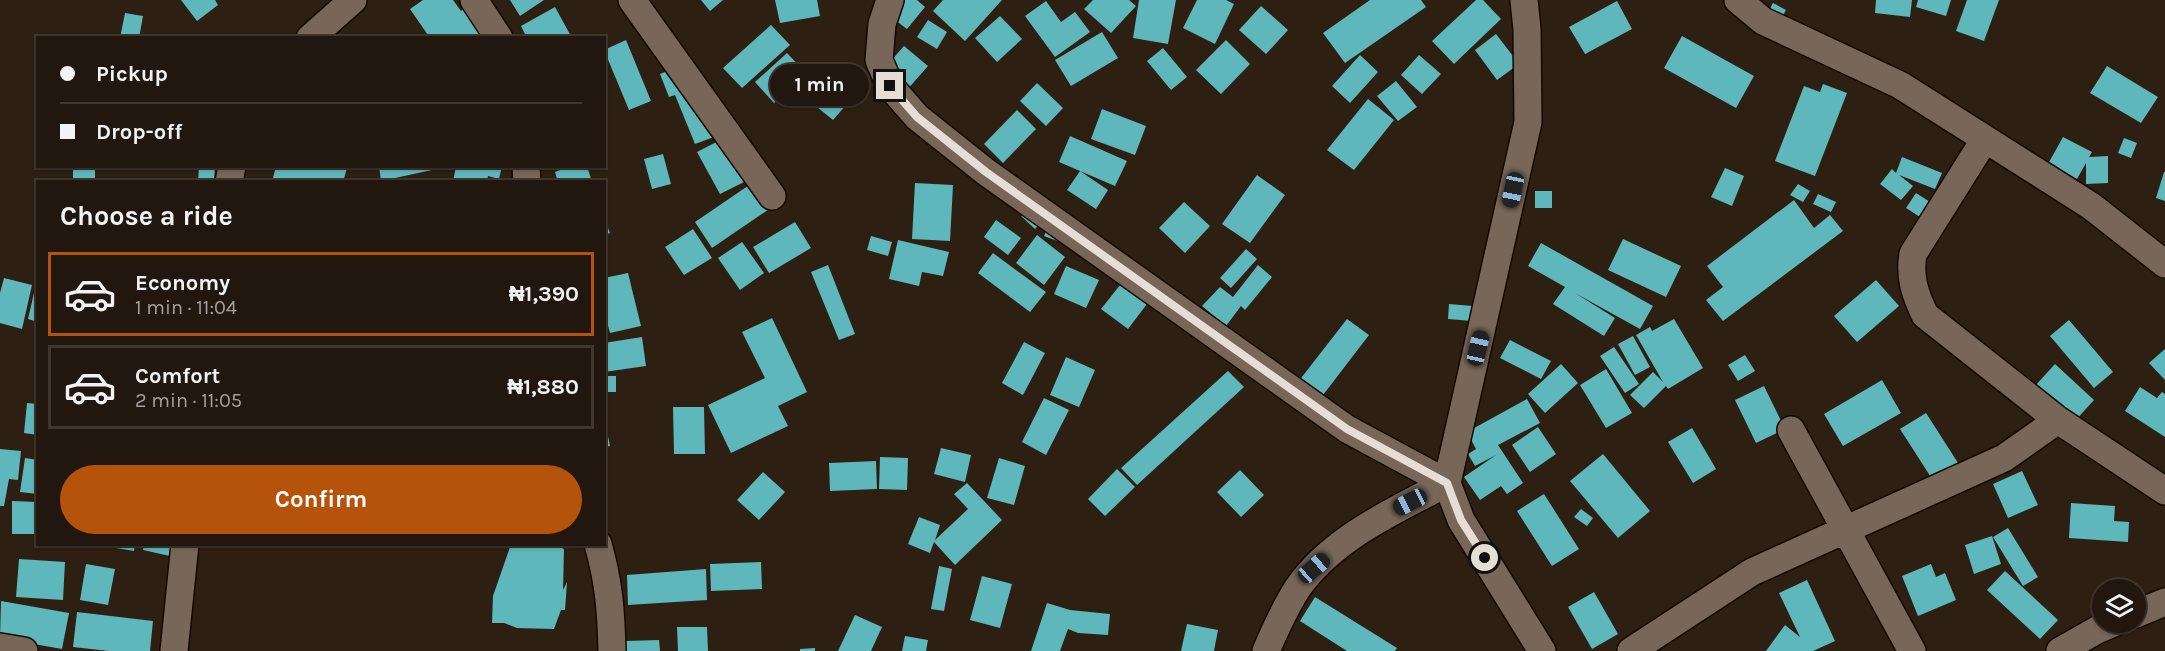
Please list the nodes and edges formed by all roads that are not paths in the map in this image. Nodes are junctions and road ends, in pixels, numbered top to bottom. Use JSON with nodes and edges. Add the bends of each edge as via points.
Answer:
{"nodes":[{"id":1,"x":353,"y":0,"type":"edge"},
{"id":2,"x":474,"y":0,"type":"edge"},
{"id":3,"x":632,"y":0,"type":"edge"},
{"id":4,"x":890,"y":0,"type":"edge"},
{"id":5,"x":1524,"y":0,"type":"edge"},
{"id":6,"x":1738,"y":0,"type":"edge"},
{"id":7,"x":312,"y":36,"type":"edge"},
{"id":8,"x":498,"y":36,"type":"edge"},
{"id":9,"x":1985,"y":139,"type":"junction"},
{"id":10,"x":772,"y":196,"type":"dead end"},
{"id":11,"x":2165,"y":264,"type":"edge"},
{"id":12,"x":2058,"y":420,"type":"junction"},
{"id":13,"x":1791,"y":430,"type":"dead end"},
{"id":14,"x":1447,"y":483,"type":"junction"},
{"id":15,"x":2165,"y":491,"type":"edge"},
{"id":16,"x":1846,"y":530,"type":"junction"},
{"id":17,"x":185,"y":546,"type":"edge"},
{"id":18,"x":599,"y":546,"type":"edge"},
{"id":19,"x":2165,"y":602,"type":"edge"},
{"id":20,"x":2146,"y":610,"type":"edge"},
{"id":21,"x":2092,"y":633,"type":"edge"},
{"id":22,"x":0,"y":647,"type":"edge"},
{"id":23,"x":24,"y":651,"type":"edge"},
{"id":24,"x":174,"y":651,"type":"edge"},
{"id":25,"x":612,"y":651,"type":"edge"},
{"id":26,"x":1266,"y":651,"type":"edge"},
{"id":27,"x":1542,"y":651,"type":"edge"},
{"id":28,"x":1631,"y":651,"type":"edge"},
{"id":29,"x":1911,"y":651,"type":"edge"},
{"id":30,"x":2060,"y":651,"type":"edge"}],
"edges":[{"from":1,"to":7,"type":"street"},
{"from":2,"to":8,"type":"street"},
{"from":3,"to":10,"type":"street"},
{"from":4,"to":14,"type":"street","via":[[882,24],[879,60],[890,86],[917,117],[986,172],[1347,429]]},
{"from":5,"to":14,"type":"street","via":[[1528,122]]},
{"from":6,"to":9,"type":"street","via":[[1762,21],[1900,85]]},
{"from":9,"to":11,"type":"street","via":[[2091,206]]},
{"from":9,"to":12,"type":"street","via":[[1913,254],[1910,270],[1915,294],[1925,315]]},
{"from":12,"to":15,"type":"street"},
{"from":12,"to":16,"type":"street","via":[[2004,458]]},
{"from":13,"to":16,"type":"street"},
{"from":14,"to":26,"type":"street","via":[[1345,540],[1314,568],[1297,590]]},
{"from":14,"to":27,"type":"street","via":[[1461,520]]},
{"from":16,"to":28,"type":"street","via":[[1752,572]]},
{"from":16,"to":29,"type":"street"},
{"from":17,"to":24,"type":"street"},
{"from":18,"to":25,"type":"street","via":[[607,577]]},
{"from":19,"to":20,"type":"street"},
{"from":21,"to":30,"type":"street"},
{"from":22,"to":23,"type":"street"}]}
